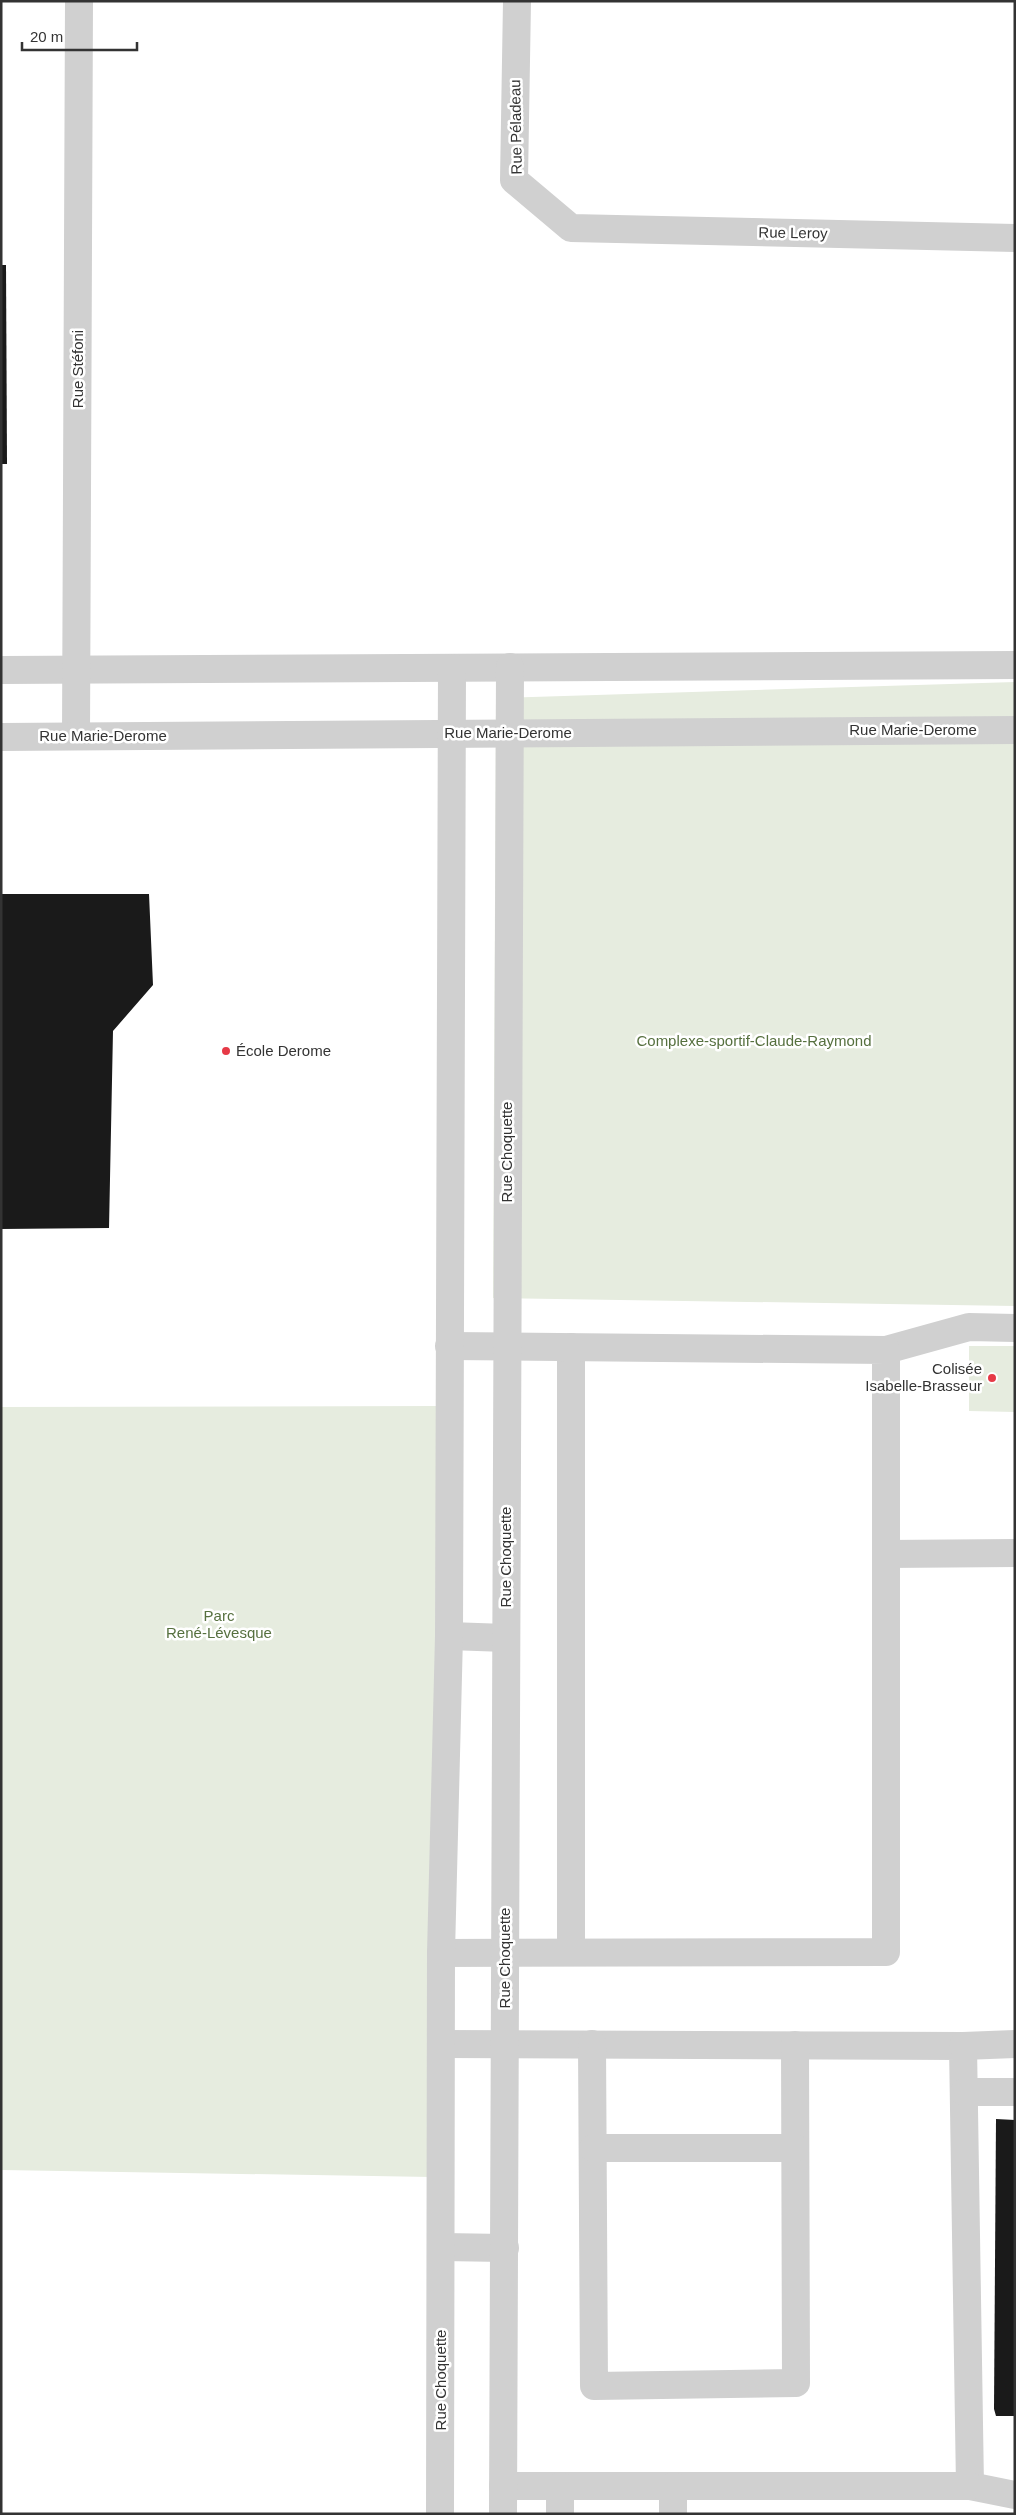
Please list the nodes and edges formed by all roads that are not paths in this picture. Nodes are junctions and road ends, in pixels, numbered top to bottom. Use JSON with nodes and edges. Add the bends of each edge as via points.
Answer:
{"nodes":[{"id":1,"x":78,"y":1,"type":"edge"},
{"id":2,"x":516,"y":1,"type":"edge"},
{"id":3,"x":571,"y":228,"type":"joint"},
{"id":4,"x":1015,"y":238,"type":"edge"},
{"id":5,"x":1015,"y":665,"type":"edge"},
{"id":6,"x":510,"y":667,"type":"junction"},
{"id":7,"x":452,"y":668,"type":"junction"},
{"id":8,"x":1,"y":670,"type":"edge"},
{"id":9,"x":78,"y":670,"type":"junction"},
{"id":10,"x":1015,"y":730,"type":"edge"},
{"id":11,"x":508,"y":733,"type":"junction"},
{"id":12,"x":451,"y":734,"type":"junction"},
{"id":13,"x":76,"y":736,"type":"junction"},
{"id":14,"x":1,"y":737,"type":"edge"},
{"id":15,"x":1015,"y":1328,"type":"edge"},
{"id":16,"x":449,"y":1346,"type":"junction"},
{"id":17,"x":506,"y":1346,"type":"junction"},
{"id":18,"x":570,"y":1347,"type":"junction"},
{"id":19,"x":886,"y":1350,"type":"junction"},
{"id":20,"x":886,"y":1554,"type":"junction"},
{"id":21,"x":1015,"y":1554,"type":"edge"},
{"id":22,"x":449,"y":1636,"type":"junction"},
{"id":23,"x":506,"y":1638,"type":"junction"},
{"id":24,"x":505,"y":1952,"type":"junction"},
{"id":25,"x":572,"y":1952,"type":"junction"},
{"id":26,"x":441,"y":1953,"type":"junction"},
{"id":27,"x":441,"y":2044,"type":"junction"},
{"id":28,"x":505,"y":2044,"type":"junction"},
{"id":29,"x":592,"y":2044,"type":"junction"},
{"id":30,"x":1015,"y":2044,"type":"edge"},
{"id":31,"x":795,"y":2045,"type":"junction"},
{"id":32,"x":963,"y":2046,"type":"junction"},
{"id":33,"x":964,"y":2092,"type":"junction"},
{"id":34,"x":1015,"y":2092,"type":"edge"},
{"id":35,"x":593,"y":2148,"type":"junction"},
{"id":36,"x":795,"y":2148,"type":"junction"},
{"id":37,"x":442,"y":2246,"type":"junction"},
{"id":38,"x":505,"y":2248,"type":"junction"},
{"id":39,"x":503,"y":2486,"type":"junction"},
{"id":40,"x":560,"y":2486,"type":"junction"},
{"id":41,"x":673,"y":2486,"type":"junction"},
{"id":42,"x":970,"y":2486,"type":"junction"},
{"id":43,"x":1015,"y":2496,"type":"edge"},
{"id":44,"x":440,"y":2514,"type":"edge"},
{"id":45,"x":503,"y":2514,"type":"edge"},
{"id":46,"x":560,"y":2514,"type":"edge"},
{"id":47,"x":673,"y":2514,"type":"edge"}],
"edges":[{"from":1,"to":9,"type":"street","name":"Rue Stéfoni"},
{"from":2,"to":3,"type":"street","name":"Rue Péladeau","via":[[514,180]]},
{"from":3,"to":4,"type":"street","name":"Rue Leroy"},
{"from":5,"to":6,"type":"street"},
{"from":6,"to":7,"type":"street"},
{"from":6,"to":11,"type":"street","name":"Rue Choquette"},
{"from":7,"to":9,"type":"street"},
{"from":7,"to":12,"type":"street","name":"Rue Choquette"},
{"from":8,"to":9,"type":"street"},
{"from":9,"to":13,"type":"street","name":"Rue Stéfoni"},
{"from":10,"to":11,"type":"street","name":"Rue Marie-Derome"},
{"from":11,"to":12,"type":"street","name":"Rue Marie-Derome"},
{"from":11,"to":17,"type":"street","name":"Rue Choquette"},
{"from":12,"to":13,"type":"street","name":"Rue Marie-Derome"},
{"from":12,"to":16,"type":"street","name":"Rue Choquette"},
{"from":13,"to":14,"type":"street","name":"Rue Marie-Derome"},
{"from":15,"to":19,"type":"street","via":[[969,1327]]},
{"from":16,"to":17,"type":"street"},
{"from":16,"to":22,"type":"street","name":"Rue Choquette"},
{"from":17,"to":18,"type":"street"},
{"from":17,"to":23,"type":"street","name":"Rue Choquette"},
{"from":18,"to":19,"type":"street"},
{"from":18,"to":25,"type":"street"},
{"from":19,"to":20,"type":"street"},
{"from":20,"to":21,"type":"street"},
{"from":20,"to":25,"type":"street","via":[[886,1952]]},
{"from":22,"to":23,"type":"street"},
{"from":22,"to":26,"type":"street","name":"Rue Choquette"},
{"from":23,"to":24,"type":"street","name":"Rue Choquette"},
{"from":24,"to":25,"type":"street"},
{"from":24,"to":26,"type":"street"},
{"from":24,"to":28,"type":"street","name":"Rue Choquette"},
{"from":26,"to":27,"type":"street","name":"Rue Choquette"},
{"from":27,"to":28,"type":"street"},
{"from":27,"to":37,"type":"street","name":"Rue Choquette"},
{"from":28,"to":29,"type":"street"},
{"from":28,"to":38,"type":"street","name":"Rue Choquette"},
{"from":29,"to":31,"type":"street"},
{"from":29,"to":35,"type":"street"},
{"from":30,"to":32,"type":"street"},
{"from":31,"to":32,"type":"street"},
{"from":31,"to":36,"type":"street"},
{"from":32,"to":33,"type":"street"},
{"from":33,"to":34,"type":"street"},
{"from":33,"to":42,"type":"street"},
{"from":35,"to":36,"type":"street"},
{"from":35,"to":36,"type":"street","via":[[594,2386],[796,2383]]},
{"from":37,"to":38,"type":"street"},
{"from":37,"to":44,"type":"street","name":"Rue Choquette"},
{"from":38,"to":39,"type":"street","name":"Rue Choquette"},
{"from":39,"to":40,"type":"street"},
{"from":39,"to":45,"type":"street","name":"Rue Choquette"},
{"from":40,"to":41,"type":"street"},
{"from":40,"to":46,"type":"street"},
{"from":41,"to":42,"type":"street"},
{"from":41,"to":47,"type":"street"},
{"from":42,"to":43,"type":"street"}]}
